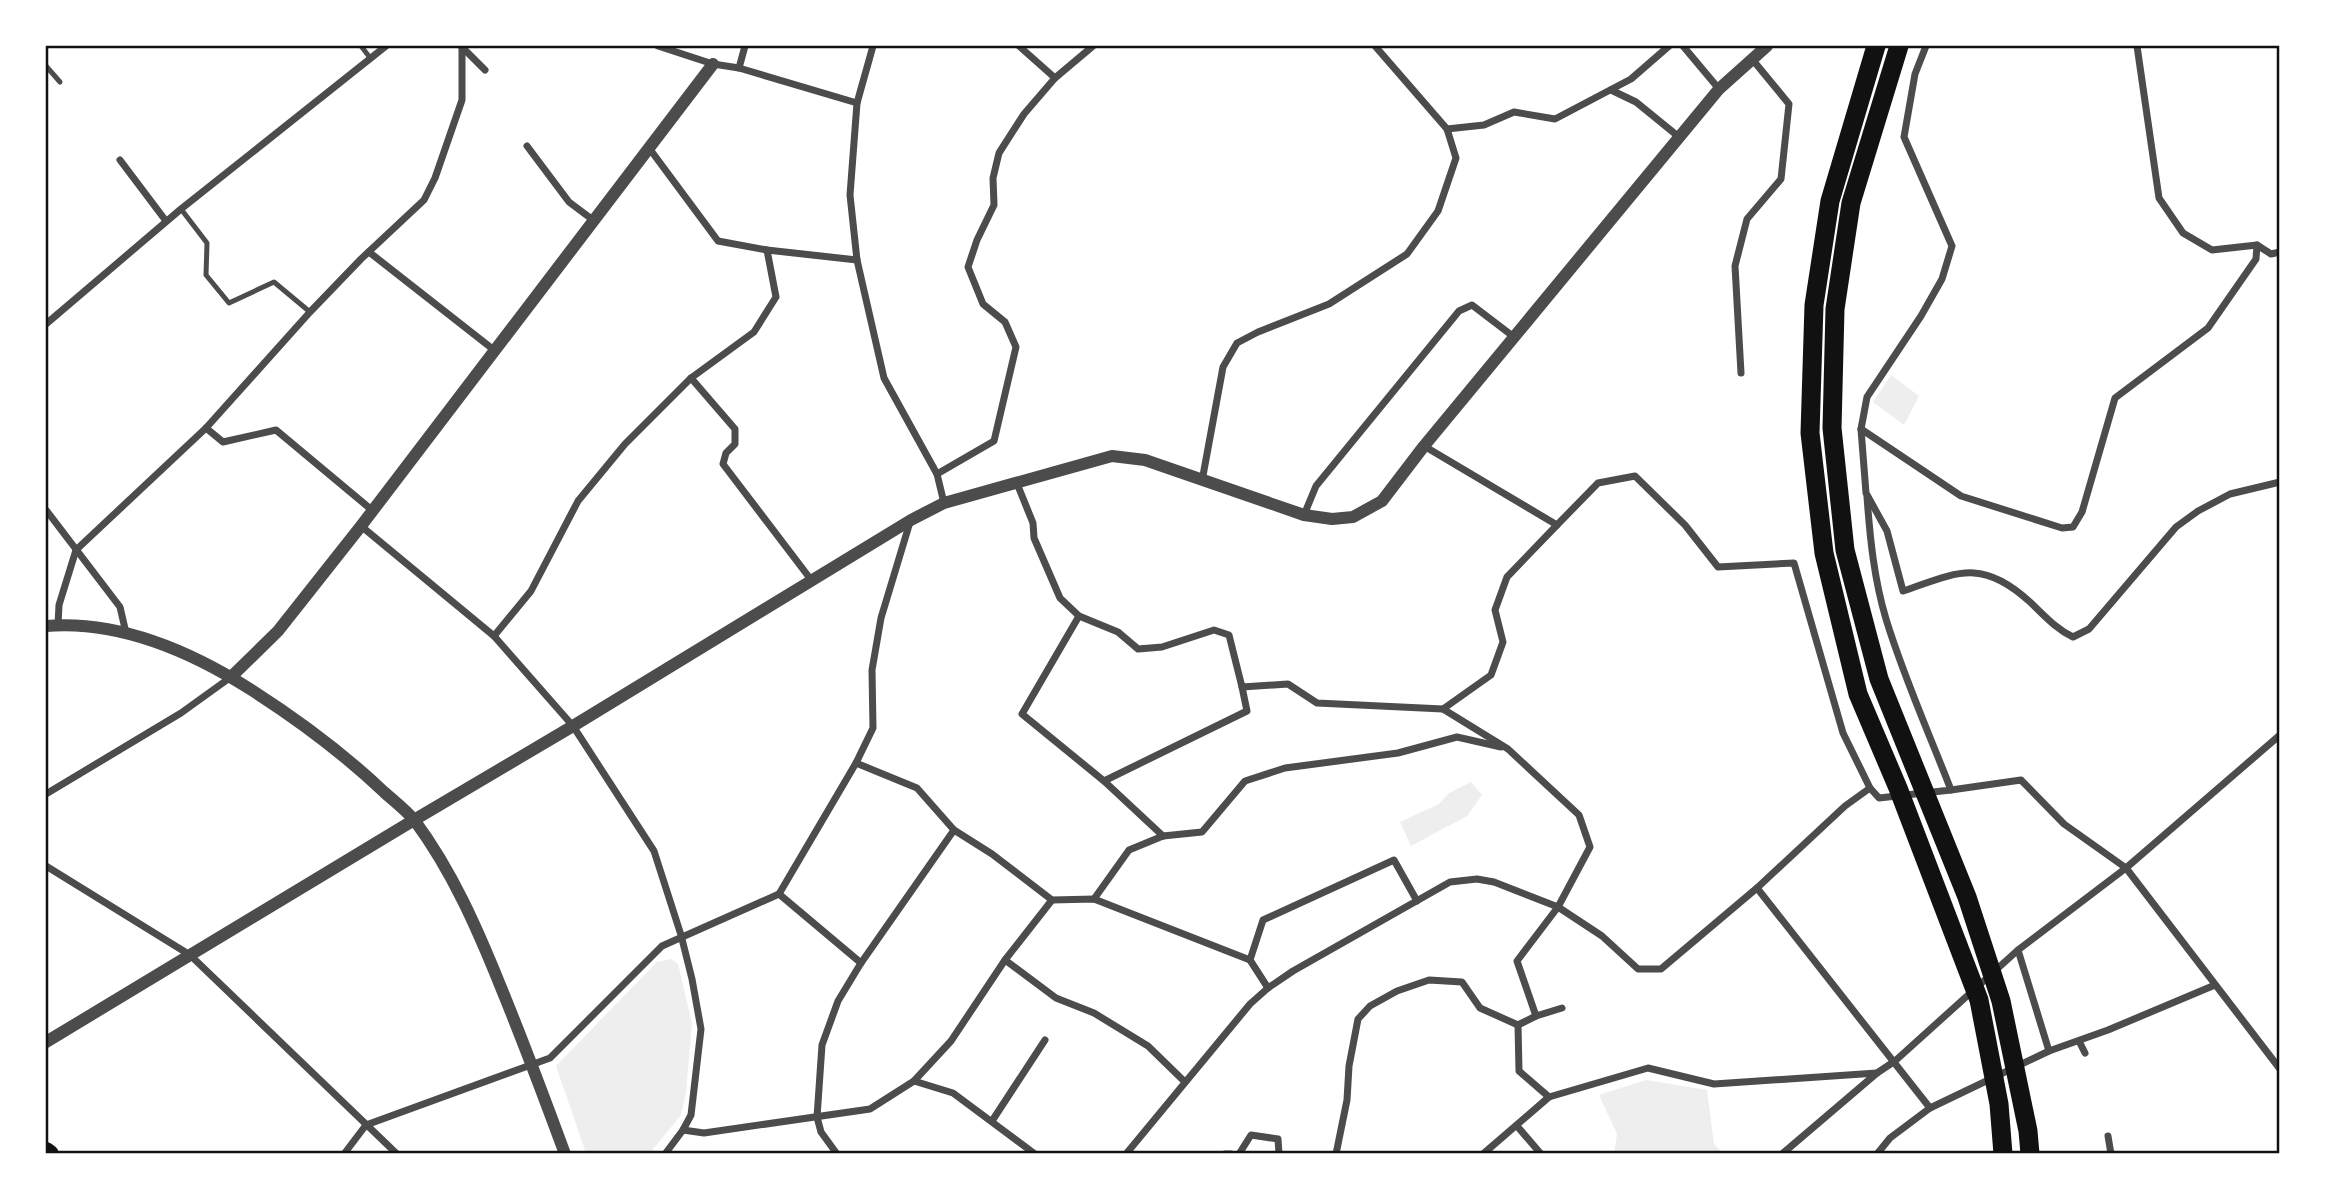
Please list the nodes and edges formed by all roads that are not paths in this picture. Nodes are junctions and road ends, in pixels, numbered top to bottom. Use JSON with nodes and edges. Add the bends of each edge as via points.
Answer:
{"nodes":[{"id":1,"x":361,"y":46,"type":"edge"},
{"id":2,"x":386,"y":46,"type":"edge"},
{"id":3,"x":462,"y":46,"type":"edge"},
{"id":4,"x":658,"y":46,"type":"edge"},
{"id":5,"x":745,"y":46,"type":"edge"},
{"id":6,"x":873,"y":46,"type":"edge"},
{"id":7,"x":1019,"y":46,"type":"edge"},
{"id":8,"x":1093,"y":46,"type":"edge"},
{"id":9,"x":1374,"y":46,"type":"edge"},
{"id":10,"x":1669,"y":46,"type":"edge"},
{"id":11,"x":1683,"y":46,"type":"edge"},
{"id":12,"x":1767,"y":46,"type":"edge"},
{"id":13,"x":1876,"y":46,"type":"edge"},
{"id":14,"x":1899,"y":46,"type":"edge"},
{"id":15,"x":1926,"y":46,"type":"edge"},
{"id":16,"x":2137,"y":46,"type":"edge"},
{"id":17,"x":371,"y":59,"type":"junction"},
{"id":18,"x":1752,"y":59,"type":"junction"},
{"id":19,"x":713,"y":64,"type":"junction"},
{"id":20,"x":46,"y":66,"type":"edge"},
{"id":21,"x":738,"y":68,"type":"junction"},
{"id":22,"x":485,"y":70,"type":"dead end"},
{"id":23,"x":1055,"y":78,"type":"junction"},
{"id":24,"x":60,"y":82,"type":"dead end"},
{"id":25,"x":1719,"y":89,"type":"junction"},
{"id":26,"x":1611,"y":90,"type":"junction"},
{"id":27,"x":857,"y":103,"type":"junction"},
{"id":28,"x":1447,"y":129,"type":"junction"},
{"id":29,"x":1679,"y":137,"type":"junction"},
{"id":30,"x":527,"y":146,"type":"dead end"},
{"id":31,"x":649,"y":148,"type":"junction"},
{"id":32,"x":120,"y":160,"type":"dead end"},
{"id":33,"x":181,"y":209,"type":"junction"},
{"id":34,"x":593,"y":220,"type":"junction"},
{"id":35,"x":166,"y":221,"type":"junction"},
{"id":36,"x":2257,"y":245,"type":"junction"},
{"id":37,"x":767,"y":250,"type":"junction"},
{"id":38,"x":369,"y":252,"type":"junction"},
{"id":39,"x":2280,"y":253,"type":"edge"},
{"id":40,"x":857,"y":260,"type":"junction"},
{"id":41,"x":310,"y":312,"type":"junction"},
{"id":42,"x":46,"y":324,"type":"edge"},
{"id":43,"x":1514,"y":338,"type":"junction"},
{"id":44,"x":494,"y":350,"type":"junction"},
{"id":45,"x":1741,"y":373,"type":"dead end"},
{"id":46,"x":691,"y":378,"type":"junction"},
{"id":47,"x":206,"y":428,"type":"junction"},
{"id":48,"x":1861,"y":429,"type":"junction"},
{"id":49,"x":1424,"y":446,"type":"junction"},
{"id":50,"x":937,"y":474,"type":"junction"},
{"id":51,"x":1016,"y":481,"type":"junction"},
{"id":52,"x":1202,"y":481,"type":"junction"},
{"id":53,"x":2280,"y":482,"type":"edge"},
{"id":54,"x":1867,"y":493,"type":"junction"},
{"id":55,"x":944,"y":503,"type":"junction"},
{"id":56,"x":46,"y":510,"type":"edge"},
{"id":57,"x":373,"y":511,"type":"junction"},
{"id":58,"x":1304,"y":515,"type":"junction"},
{"id":59,"x":911,"y":520,"type":"junction"},
{"id":60,"x":1557,"y":525,"type":"junction"},
{"id":61,"x":361,"y":526,"type":"junction"},
{"id":62,"x":76,"y":550,"type":"junction"},
{"id":63,"x":812,"y":581,"type":"junction"},
{"id":64,"x":1079,"y":615,"type":"junction"},
{"id":65,"x":52,"y":626,"type":"edge"},
{"id":66,"x":126,"y":633,"type":"junction"},
{"id":67,"x":494,"y":636,"type":"junction"},
{"id":68,"x":231,"y":677,"type":"junction"},
{"id":69,"x":1242,"y":687,"type":"junction"},
{"id":70,"x":1443,"y":709,"type":"junction"},
{"id":71,"x":573,"y":726,"type":"junction"},
{"id":72,"x":2280,"y":735,"type":"edge"},
{"id":73,"x":1508,"y":749,"type":"junction"},
{"id":74,"x":856,"y":764,"type":"junction"},
{"id":75,"x":1104,"y":781,"type":"junction"},
{"id":76,"x":1870,"y":788,"type":"junction"},
{"id":77,"x":1951,"y":790,"type":"junction"},
{"id":78,"x":46,"y":794,"type":"edge"},
{"id":79,"x":414,"y":820,"type":"junction"},
{"id":80,"x":954,"y":830,"type":"junction"},
{"id":81,"x":1163,"y":836,"type":"junction"},
{"id":82,"x":46,"y":866,"type":"edge"},
{"id":83,"x":2126,"y":868,"type":"junction"},
{"id":84,"x":1758,"y":888,"type":"junction"},
{"id":85,"x":779,"y":894,"type":"junction"},
{"id":86,"x":1094,"y":899,"type":"junction"},
{"id":87,"x":1052,"y":900,"type":"junction"},
{"id":88,"x":1417,"y":901,"type":"junction"},
{"id":89,"x":1558,"y":907,"type":"junction"},
{"id":90,"x":681,"y":935,"type":"junction"},
{"id":91,"x":2018,"y":950,"type":"junction"},
{"id":92,"x":190,"y":955,"type":"junction"},
{"id":93,"x":1005,"y":960,"type":"junction"},
{"id":94,"x":1250,"y":960,"type":"junction"},
{"id":95,"x":861,"y":963,"type":"junction"},
{"id":96,"x":2215,"y":985,"type":"junction"},
{"id":97,"x":1268,"y":988,"type":"junction"},
{"id":98,"x":1562,"y":1009,"type":"dead end"},
{"id":99,"x":1536,"y":1016,"type":"junction"},
{"id":100,"x":1518,"y":1025,"type":"junction"},
{"id":101,"x":1045,"y":1041,"type":"dead end"},
{"id":102,"x":2079,"y":1041,"type":"junction"},
{"id":103,"x":46,"y":1042,"type":"edge"},
{"id":104,"x":2049,"y":1051,"type":"junction"},
{"id":105,"x":2085,"y":1053,"type":"dead end"},
{"id":106,"x":1895,"y":1061,"type":"junction"},
{"id":107,"x":533,"y":1065,"type":"junction"},
{"id":108,"x":2280,"y":1069,"type":"edge"},
{"id":109,"x":1877,"y":1073,"type":"junction"},
{"id":110,"x":914,"y":1081,"type":"junction"},
{"id":111,"x":1185,"y":1082,"type":"junction"},
{"id":112,"x":1549,"y":1097,"type":"junction"},
{"id":113,"x":1930,"y":1108,"type":"junction"},
{"id":114,"x":817,"y":1117,"type":"junction"},
{"id":115,"x":992,"y":1121,"type":"junction"},
{"id":116,"x":366,"y":1125,"type":"junction"},
{"id":117,"x":1517,"y":1126,"type":"junction"},
{"id":118,"x":683,"y":1130,"type":"junction"},
{"id":119,"x":2108,"y":1136,"type":"dead end"},
{"id":120,"x":344,"y":1153,"type":"edge"},
{"id":121,"x":397,"y":1153,"type":"edge"},
{"id":122,"x":565,"y":1153,"type":"edge"},
{"id":123,"x":665,"y":1153,"type":"edge"},
{"id":124,"x":837,"y":1153,"type":"edge"},
{"id":125,"x":1035,"y":1153,"type":"edge"},
{"id":126,"x":1127,"y":1153,"type":"edge"},
{"id":127,"x":1224,"y":1153,"type":"edge"},
{"id":128,"x":1231,"y":1153,"type":"edge"},
{"id":129,"x":1239,"y":1153,"type":"edge"},
{"id":130,"x":1279,"y":1153,"type":"edge"},
{"id":131,"x":1336,"y":1153,"type":"edge"},
{"id":132,"x":1485,"y":1153,"type":"edge"},
{"id":133,"x":1541,"y":1153,"type":"edge"},
{"id":134,"x":1782,"y":1153,"type":"edge"},
{"id":135,"x":1877,"y":1153,"type":"edge"},
{"id":136,"x":2003,"y":1153,"type":"edge"},
{"id":137,"x":2030,"y":1153,"type":"edge"},
{"id":138,"x":2111,"y":1153,"type":"edge"}],
"edges":[{"from":1,"to":17,"type":"lane"},
{"from":2,"to":17,"type":"street"},
{"from":3,"to":22,"type":"street"},
{"from":3,"to":38,"type":"street","via":[[462,100],[435,178],[424,200]]},
{"from":4,"to":19,"type":"street"},
{"from":5,"to":21,"type":"street"},
{"from":6,"to":27,"type":"street"},
{"from":7,"to":23,"type":"street"},
{"from":8,"to":23,"type":"street"},
{"from":9,"to":28,"type":"street"},
{"from":10,"to":26,"type":"street"},
{"from":11,"to":25,"type":"street"},
{"from":12,"to":18,"type":"street"},
{"from":13,"to":136,"type":"highway","via":[[1830,201],[1814,305],[1810,433],[1824,554],[1858,694],[1979,1000],[1999,1104]]},
{"from":14,"to":137,"type":"highway","via":[[1851,203],[1837,296],[1832,428],[1845,550],[1879,679],[1967,897],[2001,1001]]},
{"from":15,"to":48,"type":"street","via":[[1915,74],[1904,137],[1952,246],[1942,279],[1867,397]]},
{"from":16,"to":36,"type":"street","via":[[2159,198],[2183,233],[2212,250]]},
{"from":17,"to":33,"type":"street"},
{"from":18,"to":25,"type":"street"},
{"from":18,"to":45,"type":"street","via":[[1789,104],[1781,179],[1747,219],[1735,266]]},
{"from":19,"to":21,"type":"street"},
{"from":19,"to":31,"type":"street"},
{"from":20,"to":24,"type":"lane"},
{"from":21,"to":27,"type":"street"},
{"from":23,"to":50,"type":"street","via":[[999,153],[993,178],[994,205],[968,267],[983,304],[1005,322],[1019,348],[994,442]]},
{"from":25,"to":29,"type":"street"},
{"from":26,"to":28,"type":"street","via":[[1555,119],[1514,113],[1484,125]]},
{"from":26,"to":29,"type":"street","via":[[1636,102]]},
{"from":27,"to":40,"type":"street","via":[[850,195]]},
{"from":28,"to":52,"type":"street","via":[[1455,158],[1447,185],[1438,211],[1407,254],[1329,304],[1237,343],[1223,367]]},
{"from":29,"to":43,"type":"street"},
{"from":30,"to":34,"type":"street","via":[[569,202]]},
{"from":31,"to":34,"type":"street"},
{"from":31,"to":37,"type":"street","via":[[718,240]]},
{"from":32,"to":35,"type":"street"},
{"from":33,"to":35,"type":"street"},
{"from":33,"to":41,"type":"lane","via":[[207,243],[206,275],[229,303],[274,282]]},
{"from":34,"to":44,"type":"street"},
{"from":35,"to":42,"type":"street"},
{"from":36,"to":39,"type":"street","via":[[2272,254]]},
{"from":36,"to":48,"type":"street","via":[[2256,259],[2208,328],[2115,398],[2082,512],[2073,527],[2062,528],[1961,496]]},
{"from":37,"to":40,"type":"street"},
{"from":37,"to":46,"type":"street","via":[[776,297],[754,332]]},
{"from":38,"to":41,"type":"street"},
{"from":38,"to":44,"type":"street"},
{"from":40,"to":50,"type":"street","via":[[884,378]]},
{"from":41,"to":47,"type":"street"},
{"from":43,"to":49,"type":"street"},
{"from":43,"to":58,"type":"street","via":[[1472,305],[1459,311],[1316,486]]},
{"from":44,"to":57,"type":"street"},
{"from":46,"to":63,"type":"street","via":[[735,429],[735,444],[723,464]]},
{"from":46,"to":67,"type":"street","via":[[625,444],[578,501],[531,591]]},
{"from":47,"to":57,"type":"street","via":[[223,442],[276,430]]},
{"from":47,"to":62,"type":"street"},
{"from":48,"to":54,"type":"street"},
{"from":49,"to":58,"type":"street","via":[[1382,501],[1353,517]]},
{"from":49,"to":60,"type":"street"},
{"from":50,"to":55,"type":"street"},
{"from":51,"to":52,"type":"street","via":[[1112,456],[1145,460]]},
{"from":51,"to":55,"type":"street"},
{"from":51,"to":64,"type":"street","via":[[1060,598]]},
{"from":52,"to":58,"type":"street"},
{"from":53,"to":54,"type":"street","via":[[2230,494],[2176,527],[2089,629],[2073,636],[1982,572],[1955,573],[1903,591],[1887,531]]},
{"from":54,"to":77,"type":"street","via":[[1872,555],[1885,617]]},
{"from":55,"to":59,"type":"street"},
{"from":56,"to":62,"type":"street"},
{"from":57,"to":61,"type":"street"},
{"from":59,"to":63,"type":"street"},
{"from":59,"to":74,"type":"street","via":[[881,618],[872,670],[873,728]]},
{"from":60,"to":70,"type":"street","via":[[1507,577],[1495,610],[1503,642],[1491,675]]},
{"from":60,"to":76,"type":"street","via":[[1598,483],[1635,476],[1685,525],[1718,567],[1794,563],[1843,733]]},
{"from":61,"to":67,"type":"street"},
{"from":61,"to":68,"type":"street","via":[[278,631]]},
{"from":62,"to":65,"type":"street"},
{"from":62,"to":66,"type":"street","via":[[120,607]]},
{"from":63,"to":71,"type":"street"},
{"from":64,"to":69,"type":"street","via":[[1118,632],[1138,649],[1162,647],[1214,630],[1229,635]]},
{"from":64,"to":75,"type":"street","via":[[1022,714]]},
{"from":65,"to":66,"type":"street","via":[[100,627]]},
{"from":66,"to":68,"type":"street"},
{"from":67,"to":71,"type":"street"},
{"from":68,"to":78,"type":"street","via":[[181,713]]},
{"from":68,"to":79,"type":"street","via":[[292,716],[360,769]]},
{"from":69,"to":70,"type":"street","via":[[1288,684],[1317,703]]},
{"from":69,"to":75,"type":"street","via":[[1247,710]]},
{"from":70,"to":73,"type":"street"},
{"from":71,"to":79,"type":"street"},
{"from":71,"to":90,"type":"street","via":[[654,851]]},
{"from":72,"to":83,"type":"street"},
{"from":73,"to":81,"type":"street","via":[[1457,737],[1398,753],[1285,768],[1245,781],[1202,832]]},
{"from":73,"to":89,"type":"street","via":[[1580,815],[1590,847]]},
{"from":74,"to":80,"type":"street","via":[[917,788]]},
{"from":74,"to":85,"type":"street"},
{"from":75,"to":81,"type":"street"},
{"from":76,"to":77,"type":"street","via":[[1879,798]]},
{"from":76,"to":84,"type":"street"},
{"from":77,"to":83,"type":"street","via":[[2021,780],[2064,824]]},
{"from":79,"to":92,"type":"street"},
{"from":79,"to":107,"type":"street","via":[[452,878],[476,926]]},
{"from":80,"to":87,"type":"street"},
{"from":80,"to":95,"type":"street"},
{"from":81,"to":86,"type":"street","via":[[1129,850]]},
{"from":82,"to":92,"type":"street"},
{"from":83,"to":91,"type":"street"},
{"from":83,"to":96,"type":"street"},
{"from":84,"to":89,"type":"street","via":[[1661,969],[1638,969],[1602,936]]},
{"from":84,"to":106,"type":"street"},
{"from":85,"to":90,"type":"street"},
{"from":85,"to":95,"type":"street"},
{"from":86,"to":87,"type":"street"},
{"from":86,"to":94,"type":"street"},
{"from":87,"to":93,"type":"street"},
{"from":88,"to":89,"type":"street","via":[[1450,882],[1477,879]]},
{"from":88,"to":94,"type":"street","via":[[1394,860],[1264,920]]},
{"from":88,"to":97,"type":"street"},
{"from":89,"to":99,"type":"street","via":[[1517,961]]},
{"from":90,"to":107,"type":"street","via":[[662,946],[550,1058]]},
{"from":90,"to":118,"type":"street","via":[[701,1030],[691,1115]]},
{"from":91,"to":104,"type":"street"},
{"from":91,"to":106,"type":"street"},
{"from":92,"to":103,"type":"street"},
{"from":92,"to":116,"type":"street"},
{"from":93,"to":110,"type":"street","via":[[951,1041]]},
{"from":93,"to":111,"type":"street","via":[[1056,998],[1094,1013],[1148,1046]]},
{"from":94,"to":97,"type":"street"},
{"from":95,"to":114,"type":"street","via":[[838,1001],[822,1045]]},
{"from":96,"to":102,"type":"street"},
{"from":96,"to":108,"type":"street"},
{"from":97,"to":111,"type":"street"},
{"from":98,"to":99,"type":"street"},
{"from":99,"to":100,"type":"street"},
{"from":100,"to":112,"type":"street","via":[[1519,1071]]},
{"from":100,"to":131,"type":"street","via":[[1480,1008],[1462,982],[1429,980],[1370,1006],[1358,1019]]},
{"from":101,"to":115,"type":"street"},
{"from":102,"to":104,"type":"street"},
{"from":102,"to":105,"type":"street"},
{"from":104,"to":113,"type":"street"},
{"from":106,"to":109,"type":"street"},
{"from":106,"to":113,"type":"street"},
{"from":107,"to":116,"type":"street"},
{"from":107,"to":122,"type":"street"},
{"from":109,"to":112,"type":"street","via":[[1714,1084],[1648,1068]]},
{"from":109,"to":134,"type":"street"},
{"from":110,"to":114,"type":"street","via":[[870,1108]]},
{"from":110,"to":115,"type":"street","via":[[953,1093]]},
{"from":111,"to":126,"type":"street"},
{"from":112,"to":117,"type":"street"},
{"from":113,"to":135,"type":"street"},
{"from":114,"to":118,"type":"street","via":[[704,1133]]},
{"from":114,"to":124,"type":"street","via":[[821,1132]]},
{"from":115,"to":125,"type":"street"},
{"from":116,"to":120,"type":"street"},
{"from":116,"to":121,"type":"street"},
{"from":117,"to":132,"type":"street"},
{"from":117,"to":133,"type":"street"},
{"from":118,"to":123,"type":"street"},
{"from":119,"to":138,"type":"street"},
{"from":127,"to":128,"type":"street"},
{"from":129,"to":130,"type":"street","via":[[1251,1135],[1279,1139]]}]}
